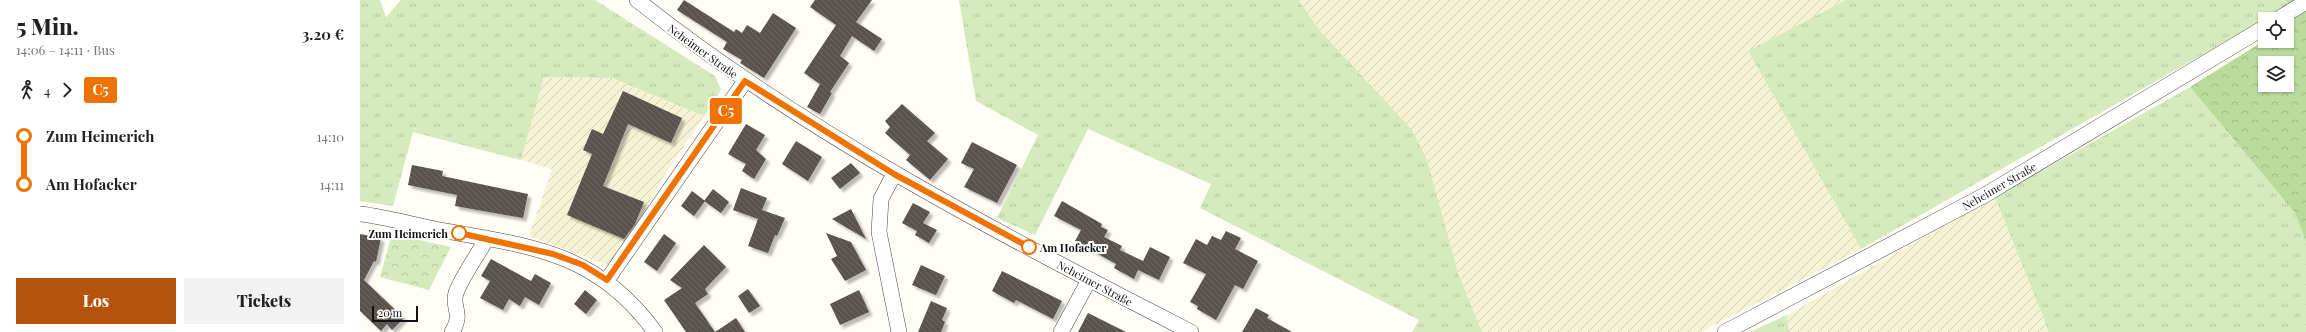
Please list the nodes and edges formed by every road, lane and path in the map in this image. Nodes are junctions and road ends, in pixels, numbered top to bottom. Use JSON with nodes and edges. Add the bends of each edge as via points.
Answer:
{"nodes":[{"id":1,"x":637,"y":0,"type":"edge"},
{"id":2,"x":2306,"y":2,"type":"edge"},
{"id":3,"x":2290,"y":12,"type":"edge"},
{"id":4,"x":2258,"y":31,"type":"edge"},
{"id":5,"x":745,"y":81,"type":"junction"},
{"id":6,"x":894,"y":174,"type":"junction"},
{"id":7,"x":360,"y":214,"type":"edge"},
{"id":8,"x":487,"y":238,"type":"junction"},
{"id":9,"x":607,"y":280,"type":"junction"},
{"id":10,"x":1089,"y":280,"type":"junction"},
{"id":11,"x":452,"y":332,"type":"edge"},
{"id":12,"x":655,"y":332,"type":"edge"},
{"id":13,"x":899,"y":332,"type":"edge"},
{"id":14,"x":1061,"y":332,"type":"edge"},
{"id":15,"x":1191,"y":332,"type":"edge"},
{"id":16,"x":1725,"y":332,"type":"edge"}],
"edges":[{"from":1,"to":5,"type":"street","name":"Neheimer Straße"},
{"from":2,"to":3,"type":"street"},
{"from":4,"to":16,"type":"street","name":"Neheimer Straße","via":[[1985,195]]},
{"from":5,"to":6,"type":"street","name":"Neheimer Straße"},
{"from":5,"to":9,"type":"street"},
{"from":6,"to":10,"type":"street","name":"Neheimer Straße"},
{"from":6,"to":13,"type":"street","via":[[882,199],[878,232]]},
{"from":7,"to":8,"type":"street"},
{"from":8,"to":9,"type":"street","via":[[553,254],[583,265]]},
{"from":8,"to":11,"type":"street","via":[[455,294],[458,323]]},
{"from":9,"to":12,"type":"street","via":[[629,300]]},
{"from":10,"to":14,"type":"street"},
{"from":10,"to":15,"type":"street","name":"Neheimer Straße"}]}
